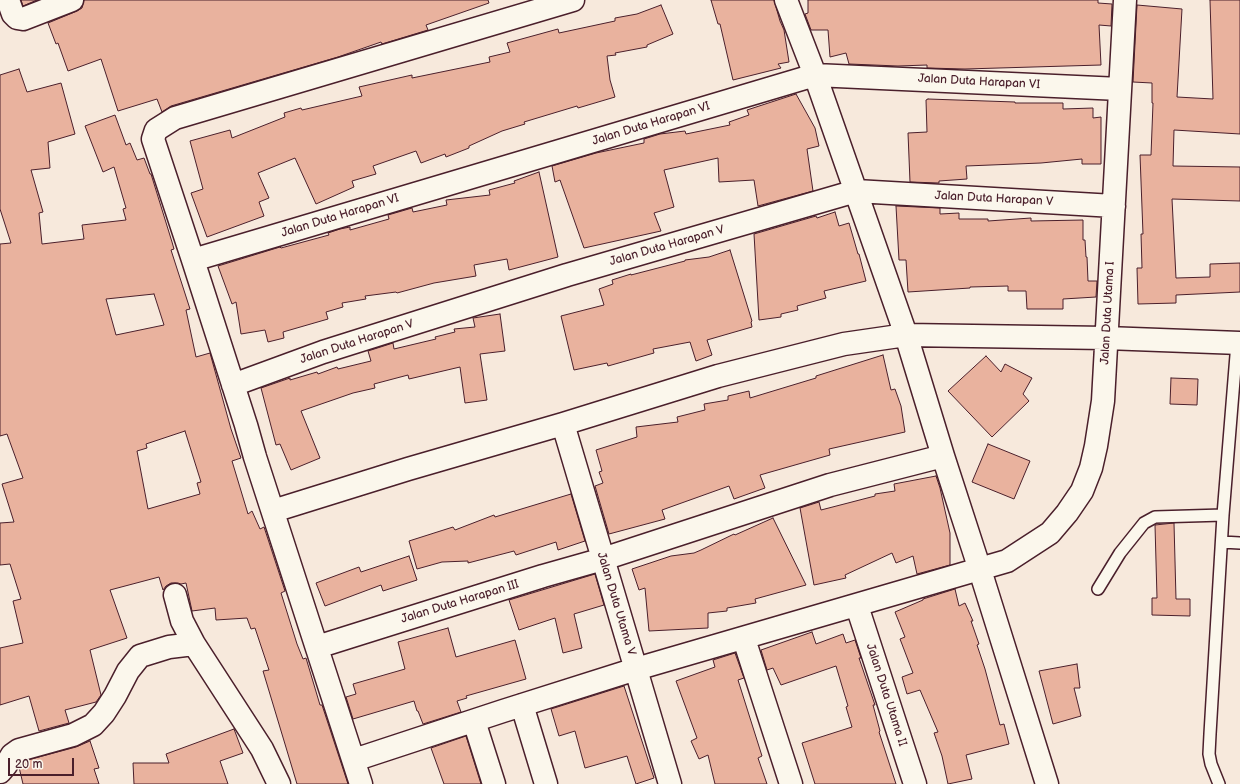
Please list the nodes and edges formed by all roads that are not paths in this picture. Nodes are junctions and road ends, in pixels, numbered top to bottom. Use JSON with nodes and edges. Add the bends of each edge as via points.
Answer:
{"nodes":[{"id":1,"x":8,"y":0,"type":"edge"},
{"id":2,"x":72,"y":0,"type":"edge"},
{"id":3,"x":573,"y":0,"type":"edge"},
{"id":4,"x":786,"y":0,"type":"edge"},
{"id":5,"x":1125,"y":0,"type":"edge"},
{"id":6,"x":815,"y":75,"type":"junction"},
{"id":7,"x":1120,"y":89,"type":"junction"},
{"id":8,"x":856,"y":191,"type":"junction"},
{"id":9,"x":1114,"y":206,"type":"junction"},
{"id":10,"x":193,"y":260,"type":"junction"},
{"id":11,"x":906,"y":335,"type":"junction"},
{"id":12,"x":1106,"y":338,"type":"junction"},
{"id":13,"x":1238,"y":343,"type":"edge"},
{"id":14,"x":232,"y":385,"type":"junction"},
{"id":15,"x":563,"y":424,"type":"junction"},
{"id":16,"x":943,"y":456,"type":"junction"},
{"id":17,"x":273,"y":511,"type":"junction"},
{"id":18,"x":1223,"y":515,"type":"junction"},
{"id":19,"x":1222,"y":542,"type":"junction"},
{"id":20,"x":1240,"y":543,"type":"edge"},
{"id":21,"x":603,"y":559,"type":"junction"},
{"id":22,"x":980,"y":570,"type":"junction"},
{"id":23,"x":1098,"y":589,"type":"dead end"},
{"id":24,"x":175,"y":595,"type":"dead end"},
{"id":25,"x":857,"y":606,"type":"junction"},
{"id":26,"x":744,"y":639,"type":"junction"},
{"id":27,"x":194,"y":644,"type":"junction"},
{"id":28,"x":317,"y":647,"type":"junction"},
{"id":29,"x":636,"y":669,"type":"junction"},
{"id":30,"x":522,"y":705,"type":"junction"},
{"id":31,"x":474,"y":721,"type":"junction"},
{"id":32,"x":354,"y":760,"type":"junction"},
{"id":33,"x":0,"y":772,"type":"edge"},
{"id":34,"x":279,"y":784,"type":"edge"},
{"id":35,"x":361,"y":784,"type":"edge"},
{"id":36,"x":494,"y":784,"type":"edge"},
{"id":37,"x":546,"y":784,"type":"edge"},
{"id":38,"x":670,"y":784,"type":"edge"},
{"id":39,"x":791,"y":784,"type":"edge"},
{"id":40,"x":915,"y":784,"type":"edge"},
{"id":41,"x":1047,"y":784,"type":"edge"},
{"id":42,"x":1218,"y":784,"type":"edge"}],
"edges":[{"from":1,"to":2,"type":"street","via":[[13,14],[23,19]]},
{"from":3,"to":10,"type":"street","via":[[175,118],[156,130],[153,139]]},
{"from":4,"to":6,"type":"street"},
{"from":5,"to":7,"type":"street","name":"Jalan Duta Utama I"},
{"from":6,"to":7,"type":"street","name":"Jalan Duta Harapan VI"},
{"from":6,"to":8,"type":"street"},
{"from":6,"to":10,"type":"street","name":"Jalan Duta Harapan VI"},
{"from":7,"to":9,"type":"street","name":"Jalan Duta Utama I"},
{"from":8,"to":9,"type":"street","name":"Jalan Duta Harapan V"},
{"from":8,"to":11,"type":"street"},
{"from":8,"to":14,"type":"street","name":"Jalan Duta Harapan V","via":[[567,275],[323,352]]},
{"from":9,"to":12,"type":"street","name":"Jalan Duta Utama I"},
{"from":10,"to":14,"type":"street"},
{"from":11,"to":12,"type":"street"},
{"from":11,"to":15,"type":"street","via":[[844,344],[800,354],[718,376]]},
{"from":11,"to":16,"type":"street"},
{"from":12,"to":13,"type":"street"},
{"from":12,"to":22,"type":"street","name":"Jalan Duta Utama I","via":[[1103,401],[1096,446],[1082,491],[1050,533],[1008,561]]},
{"from":13,"to":18,"type":"lane"},
{"from":14,"to":17,"type":"street"},
{"from":15,"to":17,"type":"street"},
{"from":15,"to":21,"type":"street","name":"Jalan Duta Utama V"},
{"from":16,"to":21,"type":"street","name":"Jalan Duta Harapan III","via":[[830,485]]},
{"from":16,"to":22,"type":"street"},
{"from":17,"to":28,"type":"street"},
{"from":18,"to":19,"type":"lane"},
{"from":18,"to":23,"type":"lane","via":[[1155,517],[1144,523],[1120,553]]},
{"from":19,"to":20,"type":"lane"},
{"from":19,"to":42,"type":"lane","via":[[1209,754]]},
{"from":21,"to":28,"type":"street","name":"Jalan Duta Harapan III"},
{"from":21,"to":29,"type":"street","name":"Jalan Duta Utama V"},
{"from":22,"to":25,"type":"street","name":"Jalan Duta Utama I"},
{"from":22,"to":41,"type":"street"},
{"from":24,"to":27,"type":"street","via":[[182,621]]},
{"from":25,"to":26,"type":"street","name":"Jalan Duta Utama I"},
{"from":25,"to":40,"type":"street","name":"Jalan Duta Utama II"},
{"from":26,"to":29,"type":"street","name":"Jalan Duta Utama I"},
{"from":26,"to":39,"type":"street"},
{"from":27,"to":33,"type":"street","via":[[169,647],[140,656],[128,671],[104,713],[93,725],[73,735],[19,750],[12,755]]},
{"from":27,"to":34,"type":"street","via":[[262,749]]},
{"from":28,"to":32,"type":"street"},
{"from":29,"to":30,"type":"street","name":"Jalan Duta Utama I"},
{"from":29,"to":38,"type":"street","name":"Jalan Duta Utama V"},
{"from":30,"to":31,"type":"street","name":"Jalan Duta Utama I"},
{"from":30,"to":37,"type":"street"},
{"from":31,"to":32,"type":"street","name":"Jalan Duta Utama I"},
{"from":31,"to":36,"type":"street"},
{"from":32,"to":35,"type":"street"}]}
